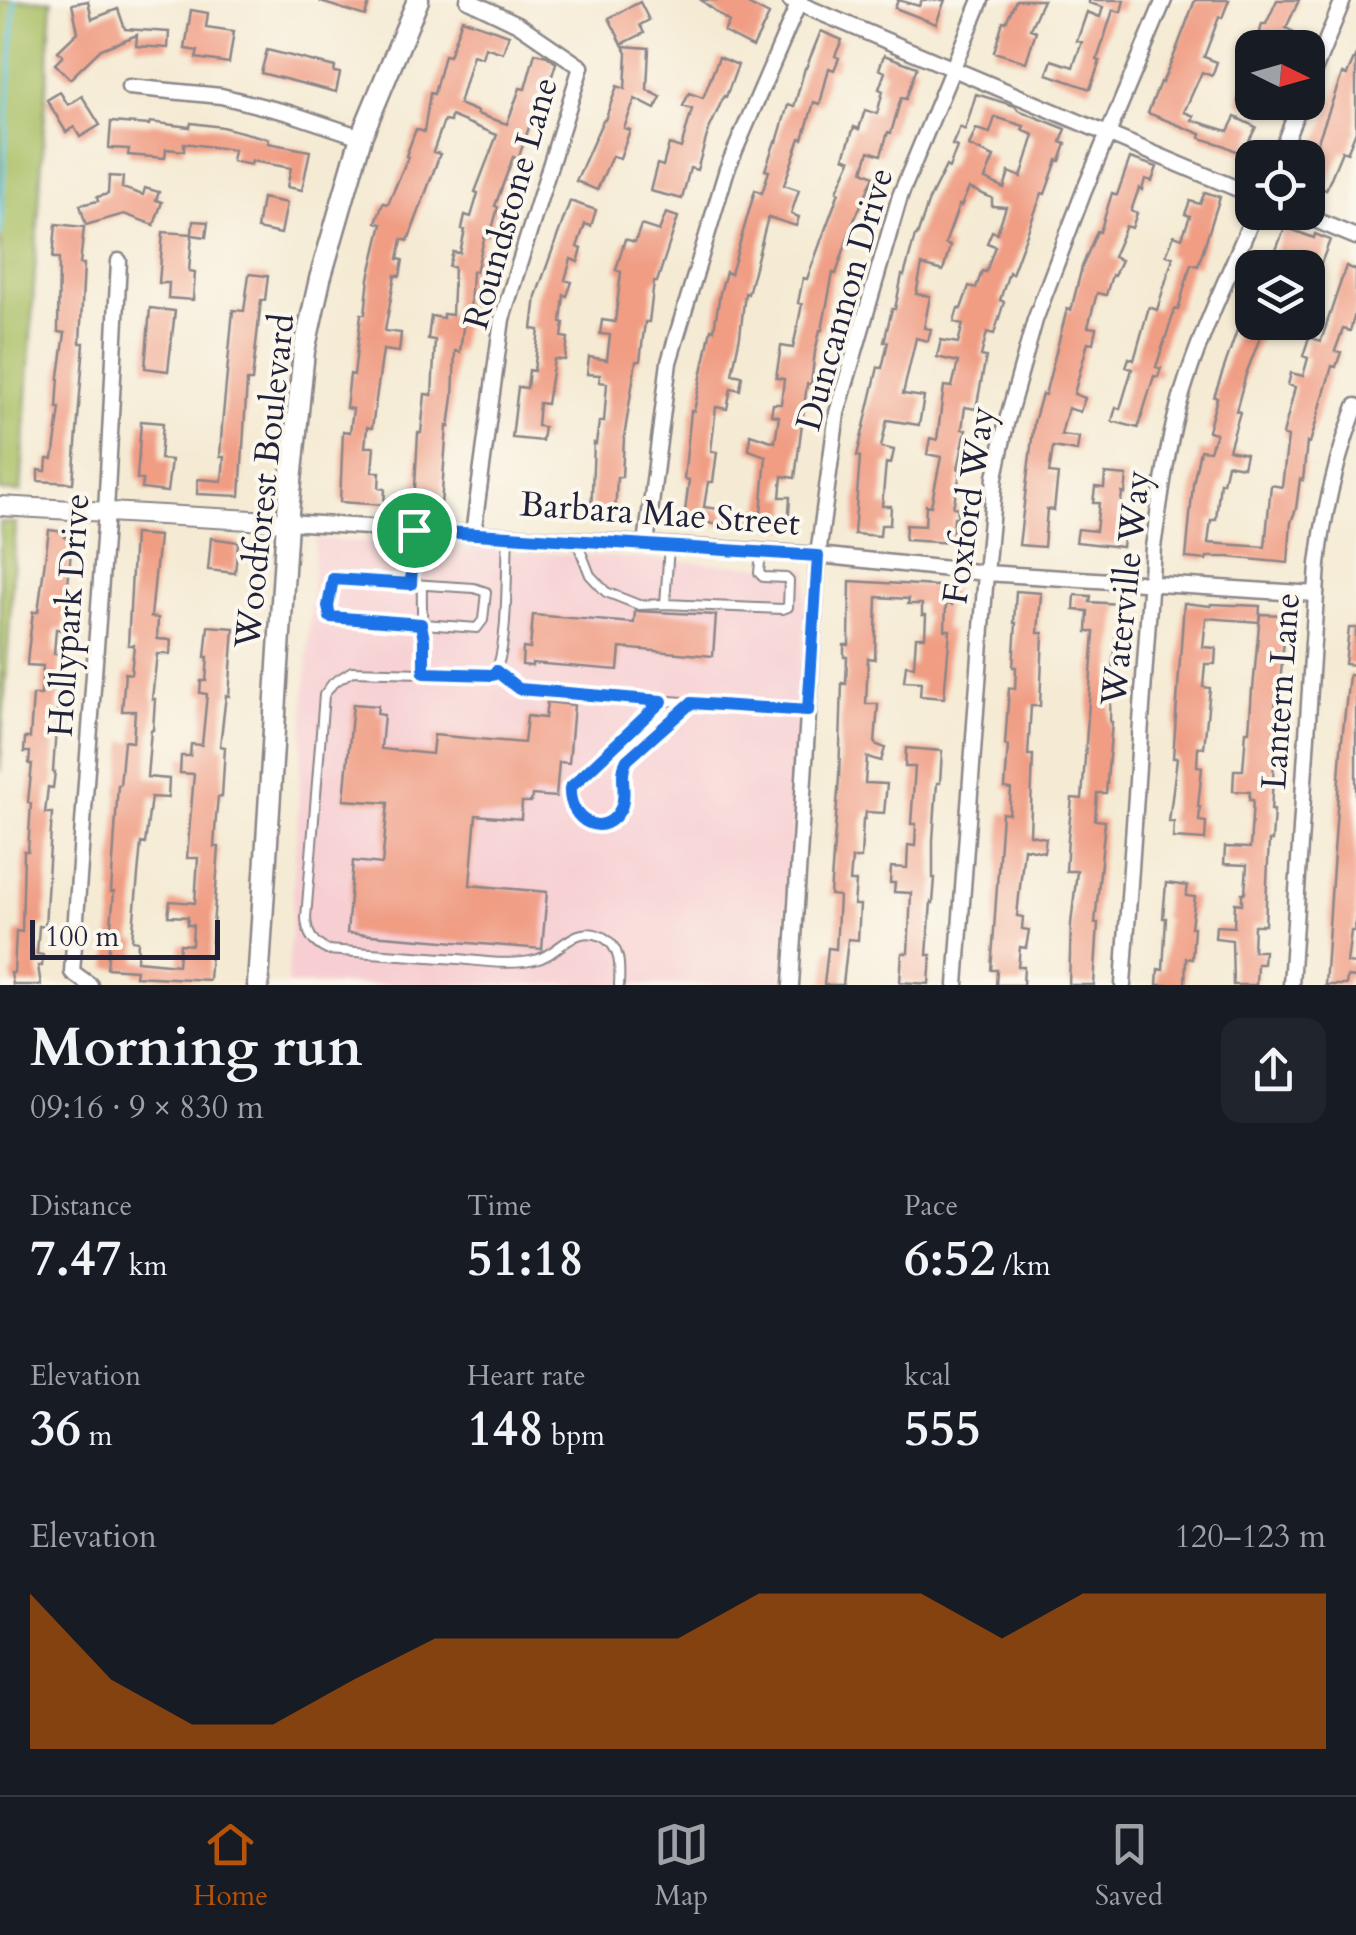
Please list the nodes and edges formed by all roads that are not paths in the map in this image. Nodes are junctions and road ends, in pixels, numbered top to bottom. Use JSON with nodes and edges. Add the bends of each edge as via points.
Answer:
{"nodes":[{"id":1,"x":418,"y":0,"type":"edge"},
{"id":2,"x":468,"y":0,"type":"edge"},
{"id":3,"x":981,"y":0,"type":"edge"},
{"id":4,"x":1164,"y":0,"type":"edge"},
{"id":5,"x":1343,"y":0,"type":"edge"},
{"id":6,"x":796,"y":1,"type":"edge"},
{"id":7,"x":1325,"y":44,"type":"edge"},
{"id":8,"x":952,"y":68,"type":"junction"},
{"id":9,"x":128,"y":87,"type":"dead end"},
{"id":10,"x":1108,"y":134,"type":"junction"},
{"id":11,"x":362,"y":137,"type":"junction"},
{"id":12,"x":1235,"y":188,"type":"edge"},
{"id":13,"x":1325,"y":224,"type":"edge"},
{"id":14,"x":1247,"y":230,"type":"edge"},
{"id":15,"x":1356,"y":237,"type":"edge"},
{"id":16,"x":119,"y":261,"type":"dead end"},
{"id":17,"x":1356,"y":406,"type":"edge"},
{"id":18,"x":2,"y":506,"type":"edge"},
{"id":19,"x":106,"y":512,"type":"junction"},
{"id":20,"x":287,"y":522,"type":"junction"},
{"id":21,"x":414,"y":530,"type":"junction"},
{"id":22,"x":473,"y":534,"type":"junction"},
{"id":23,"x":508,"y":536,"type":"junction"},
{"id":24,"x":577,"y":542,"type":"junction"},
{"id":25,"x":646,"y":544,"type":"junction"},
{"id":26,"x":669,"y":546,"type":"junction"},
{"id":27,"x":761,"y":552,"type":"junction"},
{"id":28,"x":818,"y":556,"type":"junction"},
{"id":29,"x":986,"y":572,"type":"junction"},
{"id":30,"x":1151,"y":583,"type":"junction"},
{"id":31,"x":411,"y":584,"type":"junction"},
{"id":32,"x":422,"y":585,"type":"junction"},
{"id":33,"x":1316,"y":594,"type":"junction"},
{"id":34,"x":666,"y":604,"type":"junction"},
{"id":35,"x":421,"y":624,"type":"junction"},
{"id":36,"x":496,"y":671,"type":"junction"},
{"id":37,"x":424,"y":673,"type":"junction"},
{"id":38,"x":662,"y":701,"type":"junction"},
{"id":39,"x":691,"y":703,"type":"junction"},
{"id":40,"x":808,"y":711,"type":"junction"},
{"id":41,"x":90,"y":985,"type":"edge"},
{"id":42,"x":258,"y":985,"type":"edge"},
{"id":43,"x":619,"y":985,"type":"edge"},
{"id":44,"x":792,"y":985,"type":"edge"},
{"id":45,"x":956,"y":985,"type":"edge"},
{"id":46,"x":1124,"y":985,"type":"edge"},
{"id":47,"x":1291,"y":985,"type":"edge"}],
"edges":[{"from":1,"to":11,"type":"main road","name":"Woodforest Boulevard"},
{"from":2,"to":22,"type":"street","name":"Roundstone Lane","via":[[518,24],[582,68],[502,319]]},
{"from":3,"to":8,"type":"street","name":"Duncannon Drive"},
{"from":4,"to":10,"type":"street","name":"Foxford Way"},
{"from":5,"to":7,"type":"street"},
{"from":6,"to":8,"type":"street"},
{"from":6,"to":25,"type":"street","via":[[727,169],[669,362]]},
{"from":8,"to":10,"type":"street"},
{"from":8,"to":28,"type":"street","name":"Duncannon Drive","via":[[900,196],[837,413]]},
{"from":9,"to":11,"type":"street","via":[[220,96]]},
{"from":10,"to":12,"type":"street"},
{"from":10,"to":29,"type":"street","name":"Foxford Way","via":[[1018,374],[996,477]]},
{"from":11,"to":20,"type":"main road","name":"Woodforest Boulevard","via":[[304,351]]},
{"from":13,"to":15,"type":"street"},
{"from":14,"to":30,"type":"street","name":"Waterville Way","via":[[1181,398]]},
{"from":16,"to":19,"type":"street","name":"Hollypark Drive"},
{"from":17,"to":33,"type":"street","name":"Lantern Lane","via":[[1322,526]]},
{"from":18,"to":19,"type":"street","name":"Barbara Mae Street"},
{"from":19,"to":20,"type":"street","name":"Barbara Mae Street"},
{"from":19,"to":41,"type":"street","name":"Hollypark Drive","via":[[72,972]]},
{"from":20,"to":21,"type":"street","name":"Barbara Mae Street"},
{"from":20,"to":42,"type":"main road","name":"Woodforest Boulevard"},
{"from":21,"to":22,"type":"street","name":"Barbara Mae Street"},
{"from":21,"to":31,"type":"lane"},
{"from":22,"to":23,"type":"street","name":"Barbara Mae Street"},
{"from":23,"to":24,"type":"street","name":"Barbara Mae Street"},
{"from":23,"to":36,"type":"lane"},
{"from":24,"to":25,"type":"street","name":"Barbara Mae Street"},
{"from":24,"to":34,"type":"lane","via":[[590,575],[606,592],[639,605]]},
{"from":25,"to":26,"type":"street","name":"Barbara Mae Street"},
{"from":26,"to":27,"type":"street","name":"Barbara Mae Street"},
{"from":26,"to":34,"type":"lane"},
{"from":27,"to":28,"type":"street","name":"Barbara Mae Street"},
{"from":27,"to":34,"type":"lane","via":[[763,577],[790,581],[788,607]]},
{"from":28,"to":29,"type":"street","name":"Barbara Mae Street"},
{"from":28,"to":40,"type":"street","name":"Duncannon Drive"},
{"from":29,"to":30,"type":"street","name":"Barbara Mae Street"},
{"from":29,"to":45,"type":"street","name":"Foxford Way"},
{"from":30,"to":33,"type":"street","name":"Barbara Mae Street"},
{"from":30,"to":46,"type":"street","name":"Waterville Way"},
{"from":31,"to":32,"type":"lane"},
{"from":31,"to":35,"type":"lane","via":[[333,579],[330,617]]},
{"from":32,"to":35,"type":"lane"},
{"from":32,"to":35,"type":"lane","via":[[486,592],[478,628]]},
{"from":33,"to":47,"type":"street","name":"Lantern Lane"},
{"from":35,"to":37,"type":"lane"},
{"from":36,"to":37,"type":"lane"},
{"from":36,"to":38,"type":"lane","via":[[519,689]]},
{"from":37,"to":43,"type":"lane","via":[[352,671],[324,694],[307,932],[327,950],[494,962],[538,960],[568,938],[592,934],[618,954]]},
{"from":38,"to":39,"type":"lane"},
{"from":38,"to":39,"type":"lane","via":[[570,788],[579,818],[592,824],[614,818],[627,760]]},
{"from":39,"to":40,"type":"lane"},
{"from":40,"to":44,"type":"street","name":"Duncannon Drive"}]}
